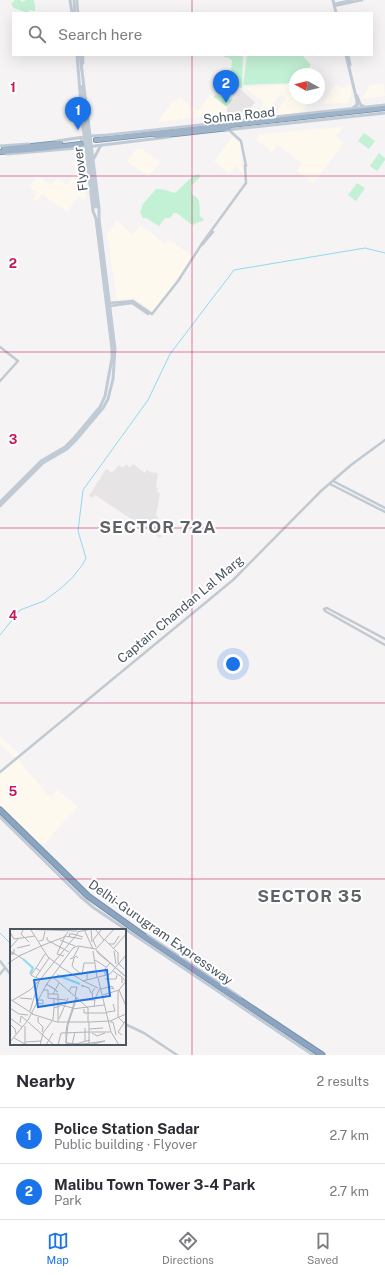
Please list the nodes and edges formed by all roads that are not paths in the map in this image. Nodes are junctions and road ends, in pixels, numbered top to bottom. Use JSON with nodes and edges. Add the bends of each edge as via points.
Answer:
{"nodes":[{"id":1,"x":70,"y":0,"type":"edge"},
{"id":2,"x":74,"y":0,"type":"edge"},
{"id":3,"x":77,"y":0,"type":"edge"},
{"id":4,"x":352,"y":0,"type":"edge"},
{"id":5,"x":362,"y":0,"type":"edge"},
{"id":6,"x":335,"y":3,"type":"edge"},
{"id":7,"x":72,"y":12,"type":"edge"},
{"id":8,"x":75,"y":12,"type":"edge"},
{"id":9,"x":78,"y":12,"type":"edge"},
{"id":10,"x":77,"y":56,"type":"edge"},
{"id":11,"x":81,"y":56,"type":"edge"},
{"id":12,"x":347,"y":56,"type":"edge"},
{"id":13,"x":347,"y":56,"type":"edge"},
{"id":14,"x":80,"y":68,"type":"junction"},
{"id":15,"x":364,"y":107,"type":"junction"},
{"id":16,"x":352,"y":108,"type":"junction"},
{"id":17,"x":385,"y":109,"type":"edge"},
{"id":18,"x":203,"y":129,"type":"junction"},
{"id":19,"x":90,"y":130,"type":"junction"},
{"id":20,"x":229,"y":130,"type":"junction"},
{"id":21,"x":83,"y":131,"type":"junction"},
{"id":22,"x":191,"y":132,"type":"junction"},
{"id":23,"x":186,"y":135,"type":"junction"},
{"id":24,"x":95,"y":141,"type":"junction"},
{"id":25,"x":83,"y":145,"type":"junction"},
{"id":26,"x":0,"y":147,"type":"edge"},
{"id":27,"x":0,"y":153,"type":"edge"},
{"id":28,"x":92,"y":153,"type":"junction"},
{"id":29,"x":93,"y":160,"type":"junction"},
{"id":30,"x":97,"y":219,"type":"junction"},
{"id":31,"x":110,"y":304,"type":"junction"},
{"id":32,"x":0,"y":347,"type":"edge"},
{"id":33,"x":114,"y":349,"type":"junction"},
{"id":34,"x":0,"y":381,"type":"edge"},
{"id":35,"x":385,"y":440,"type":"edge"},
{"id":36,"x":58,"y":453,"type":"junction"},
{"id":37,"x":333,"y":481,"type":"junction"},
{"id":38,"x":330,"y":484,"type":"junction"},
{"id":39,"x":0,"y":502,"type":"edge"},
{"id":40,"x":0,"y":506,"type":"edge"},
{"id":41,"x":385,"y":508,"type":"edge"},
{"id":42,"x":385,"y":512,"type":"edge"},
{"id":43,"x":385,"y":639,"type":"edge"},
{"id":44,"x":385,"y":645,"type":"edge"},
{"id":45,"x":0,"y":772,"type":"edge"},
{"id":46,"x":0,"y":807,"type":"edge"},
{"id":47,"x":0,"y":810,"type":"edge"},
{"id":48,"x":0,"y":816,"type":"edge"},
{"id":49,"x":0,"y":961,"type":"edge"},
{"id":50,"x":5,"y":968,"type":"junction"},
{"id":51,"x":0,"y":974,"type":"edge"},
{"id":52,"x":10,"y":974,"type":"edge"},
{"id":53,"x":126,"y":1024,"type":"edge"},
{"id":54,"x":283,"y":1033,"type":"junction"},
{"id":55,"x":177,"y":1055,"type":"edge"},
{"id":56,"x":313,"y":1055,"type":"edge"},
{"id":57,"x":318,"y":1055,"type":"edge"},
{"id":58,"x":324,"y":1055,"type":"edge"}],
"edges":[{"from":1,"to":7,"type":"main road"},
{"from":2,"to":8,"type":"main road"},
{"from":3,"to":9,"type":"street"},
{"from":4,"to":6,"type":"street"},
{"from":5,"to":6,"type":"street"},
{"from":10,"to":14,"type":"main road"},
{"from":11,"to":14,"type":"main road"},
{"from":12,"to":15,"type":"main road","via":[[359,103]]},
{"from":13,"to":16,"type":"main road","via":[[357,104]]},
{"from":14,"to":19,"type":"main road"},
{"from":14,"to":21,"type":"main road","via":[[78,80]]},
{"from":14,"to":30,"type":"main road","name":"Flyover","bridge":true},
{"from":15,"to":16,"type":"main road"},
{"from":15,"to":17,"type":"main road"},
{"from":16,"to":18,"type":"main road"},
{"from":17,"to":18,"type":"highway","name":"Sohna Road"},
{"from":17,"to":20,"type":"main road"},
{"from":18,"to":20,"type":"main road"},
{"from":18,"to":22,"type":"highway","name":"Sohna Road"},
{"from":18,"to":23,"type":"main road"},
{"from":18,"to":24,"type":"highway","name":"Sohna Road","via":[[180,129]]},
{"from":19,"to":21,"type":"main road"},
{"from":19,"to":24,"type":"main road"},
{"from":19,"to":24,"type":"main road"},
{"from":20,"to":31,"type":"street","via":[[241,141],[247,182],[240,193],[152,314],[132,302]]},
{"from":21,"to":25,"type":"main road"},
{"from":21,"to":25,"type":"main road"},
{"from":22,"to":23,"type":"highway"},
{"from":22,"to":24,"type":"highway","name":"Sohna Road"},
{"from":23,"to":24,"type":"main road"},
{"from":24,"to":25,"type":"main road"},
{"from":24,"to":25,"type":"main road"},
{"from":24,"to":28,"type":"main road"},
{"from":24,"to":29,"type":"main road"},
{"from":25,"to":26,"type":"highway"},
{"from":25,"to":27,"type":"highway"},
{"from":25,"to":28,"type":"main road"},
{"from":25,"to":30,"type":"main road","via":[[93,211]]},
{"from":28,"to":29,"type":"main road"},
{"from":29,"to":30,"type":"main road","via":[[100,208]]},
{"from":30,"to":31,"type":"main road"},
{"from":30,"to":33,"type":"main road"},
{"from":31,"to":33,"type":"main road"},
{"from":32,"to":34,"type":"street","via":[[18,361]]},
{"from":33,"to":36,"type":"main road","via":[[102,404]]},
{"from":35,"to":37,"type":"street","name":"Captain Chandan Lal Marg"},
{"from":36,"to":39,"type":"main road","via":[[41,461]]},
{"from":36,"to":40,"type":"main road","via":[[43,463]]},
{"from":37,"to":38,"type":"street","name":"Captain Chandan Lal Marg"},
{"from":37,"to":41,"type":"street"},
{"from":38,"to":42,"type":"street"},
{"from":38,"to":45,"type":"street","name":"Captain Chandan Lal Marg","via":[[233,580]]},
{"from":43,"to":44,"type":"street","via":[[327,608],[324,609]]},
{"from":46,"to":58,"type":"main road","via":[[93,899]]},
{"from":47,"to":58,"type":"highway","name":"Delhi-Gurugram Expressway","via":[[88,896]]},
{"from":48,"to":54,"type":"highway","name":"Delhi-Gurugram Expressway","via":[[84,897]]},
{"from":49,"to":50,"type":"street"},
{"from":50,"to":51,"type":"street"},
{"from":50,"to":52,"type":"street"},
{"from":53,"to":55,"type":"street"},
{"from":54,"to":56,"type":"main road"},
{"from":54,"to":57,"type":"highway","name":"Delhi-Gurugram Expressway"}]}
